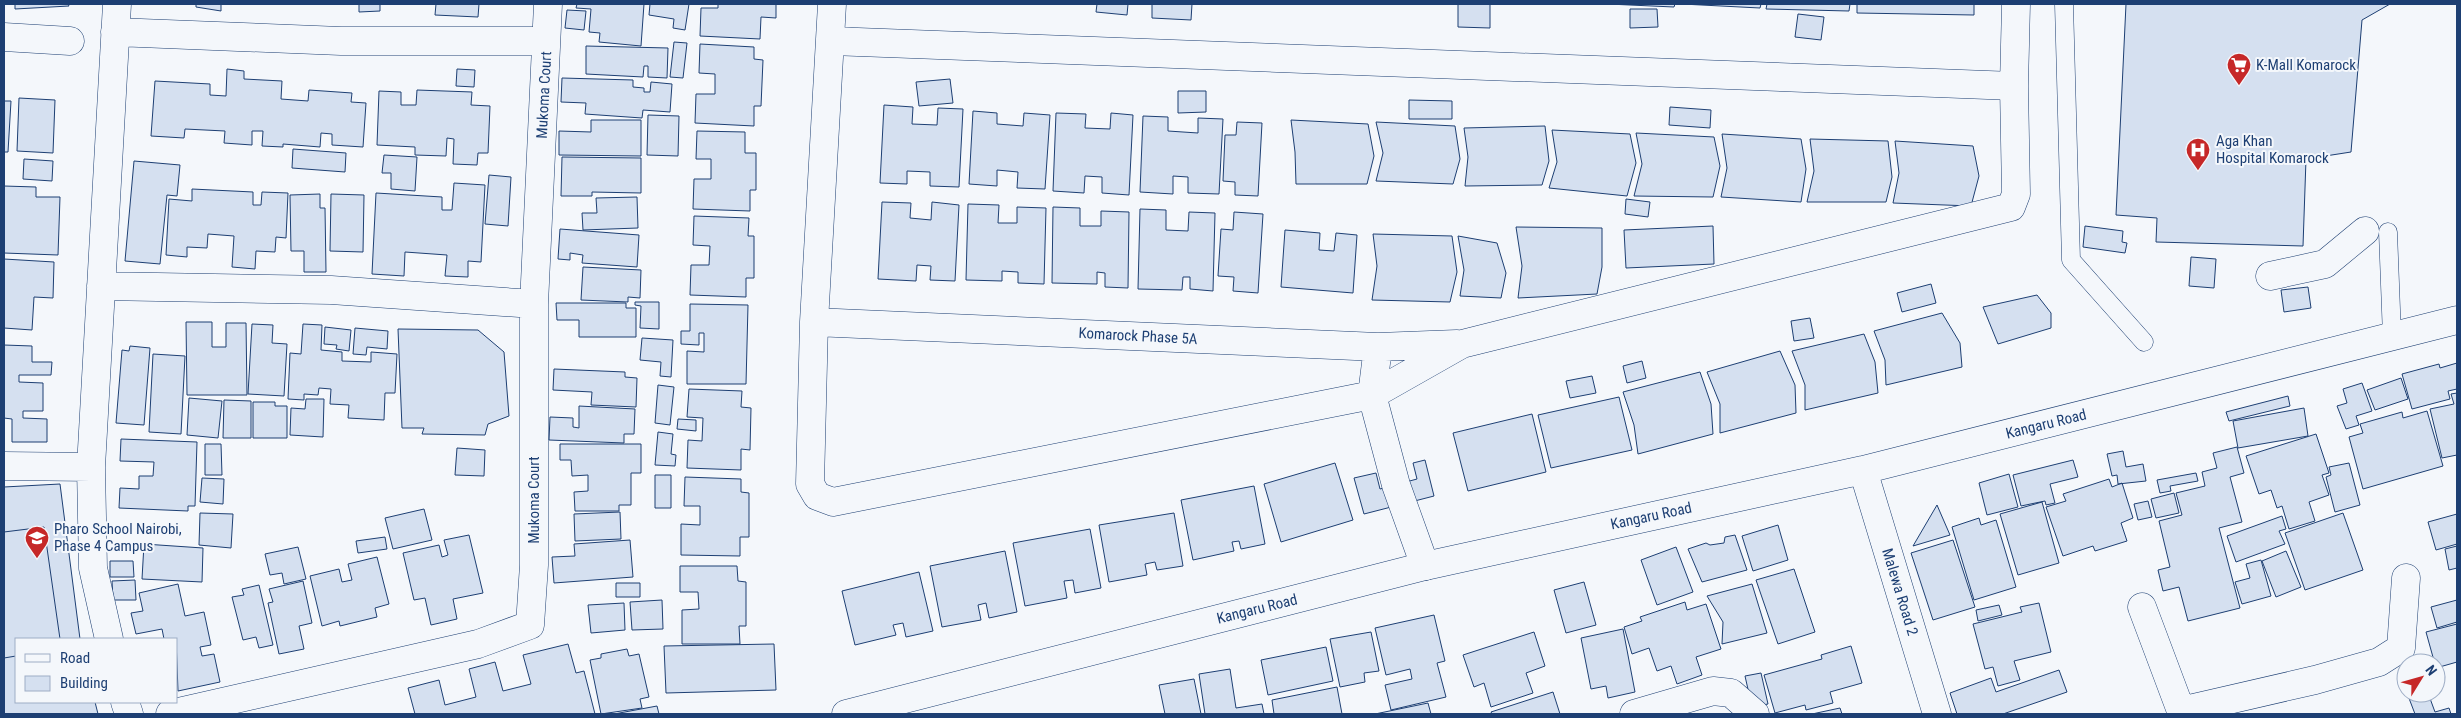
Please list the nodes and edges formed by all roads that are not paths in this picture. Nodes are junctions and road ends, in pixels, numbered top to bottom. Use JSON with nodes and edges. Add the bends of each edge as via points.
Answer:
{"nodes":[{"id":1,"x":117,"y":4,"type":"edge"},
{"id":2,"x":548,"y":4,"type":"edge"},
{"id":3,"x":832,"y":4,"type":"edge"},
{"id":4,"x":2016,"y":4,"type":"edge"},
{"id":5,"x":2064,"y":4,"type":"edge"},
{"id":6,"x":115,"y":32,"type":"junction"},
{"id":7,"x":4,"y":37,"type":"edge"},
{"id":8,"x":70,"y":41,"type":"dead end"},
{"id":9,"x":546,"y":41,"type":"junction"},
{"id":10,"x":831,"y":41,"type":"junction"},
{"id":11,"x":2014,"y":86,"type":"junction"},
{"id":12,"x":2377,"y":231,"type":"joint"},
{"id":13,"x":2270,"y":276,"type":"dead end"},
{"id":14,"x":101,"y":286,"type":"junction"},
{"id":15,"x":534,"y":304,"type":"junction"},
{"id":16,"x":2457,"y":320,"type":"edge"},
{"id":17,"x":814,"y":322,"type":"junction"},
{"id":18,"x":2392,"y":336,"type":"junction"},
{"id":19,"x":2144,"y":342,"type":"dead end"},
{"id":20,"x":1462,"y":344,"type":"junction"},
{"id":21,"x":1378,"y":347,"type":"junction"},
{"id":22,"x":1372,"y":395,"type":"junction"},
{"id":23,"x":4,"y":466,"type":"edge"},
{"id":24,"x":91,"y":468,"type":"junction"},
{"id":25,"x":1863,"y":470,"type":"junction"},
{"id":26,"x":1425,"y":566,"type":"junction"},
{"id":27,"x":2406,"y":578,"type":"dead end"},
{"id":28,"x":2142,"y":607,"type":"dead end"},
{"id":29,"x":108,"y":638,"type":"edge"},
{"id":30,"x":2182,"y":713,"type":"edge"},
{"id":31,"x":170,"y":714,"type":"edge"},
{"id":32,"x":846,"y":714,"type":"edge"},
{"id":33,"x":1634,"y":714,"type":"edge"},
{"id":34,"x":1755,"y":714,"type":"edge"},
{"id":35,"x":1937,"y":714,"type":"edge"}],
"edges":[{"from":1,"to":6,"type":"street"},
{"from":2,"to":9,"type":"street","name":"Mukoma Court"},
{"from":3,"to":10,"type":"street"},
{"from":4,"to":11,"type":"street"},
{"from":5,"to":19,"type":"lane","via":[[2071,260]]},
{"from":6,"to":9,"type":"street","via":[[341,41]]},
{"from":6,"to":14,"type":"street"},
{"from":7,"to":8,"type":"street"},
{"from":9,"to":15,"type":"street","name":"Mukoma Court"},
{"from":10,"to":11,"type":"street"},
{"from":10,"to":17,"type":"street"},
{"from":11,"to":20,"type":"street","via":[[2016,194],[2011,207]]},
{"from":12,"to":13,"type":"street","via":[[2325,264]]},
{"from":12,"to":18,"type":"lane"},
{"from":14,"to":15,"type":"street","via":[[331,290]]},
{"from":14,"to":24,"type":"street"},
{"from":15,"to":31,"type":"street","name":"Mukoma Court","via":[[534,565],[530,625],[478,644]]},
{"from":16,"to":18,"type":"street","name":"Kangaru Road"},
{"from":17,"to":21,"type":"street","name":"Komarock Phase 5A"},
{"from":17,"to":22,"type":"street","via":[[810,484],[816,496],[832,502]]},
{"from":18,"to":25,"type":"street","name":"Kangaru Road"},
{"from":20,"to":21,"type":"street","name":"Komarock Phase 5A"},
{"from":20,"to":22,"type":"street"},
{"from":21,"to":22,"type":"street"},
{"from":22,"to":26,"type":"street","via":[[1396,485]]},
{"from":23,"to":24,"type":"street"},
{"from":24,"to":29,"type":"street","via":[[93,568]]},
{"from":25,"to":26,"type":"street","name":"Kangaru Road"},
{"from":25,"to":35,"type":"street","name":"Malewa Road 2"},
{"from":26,"to":32,"type":"street","name":"Kangaru Road"},
{"from":27,"to":30,"type":"street","via":[[2401,648],[2380,662]]},
{"from":28,"to":30,"type":"street"},
{"from":33,"to":34,"type":"street","via":[[1713,691],[1731,693]]}]}
